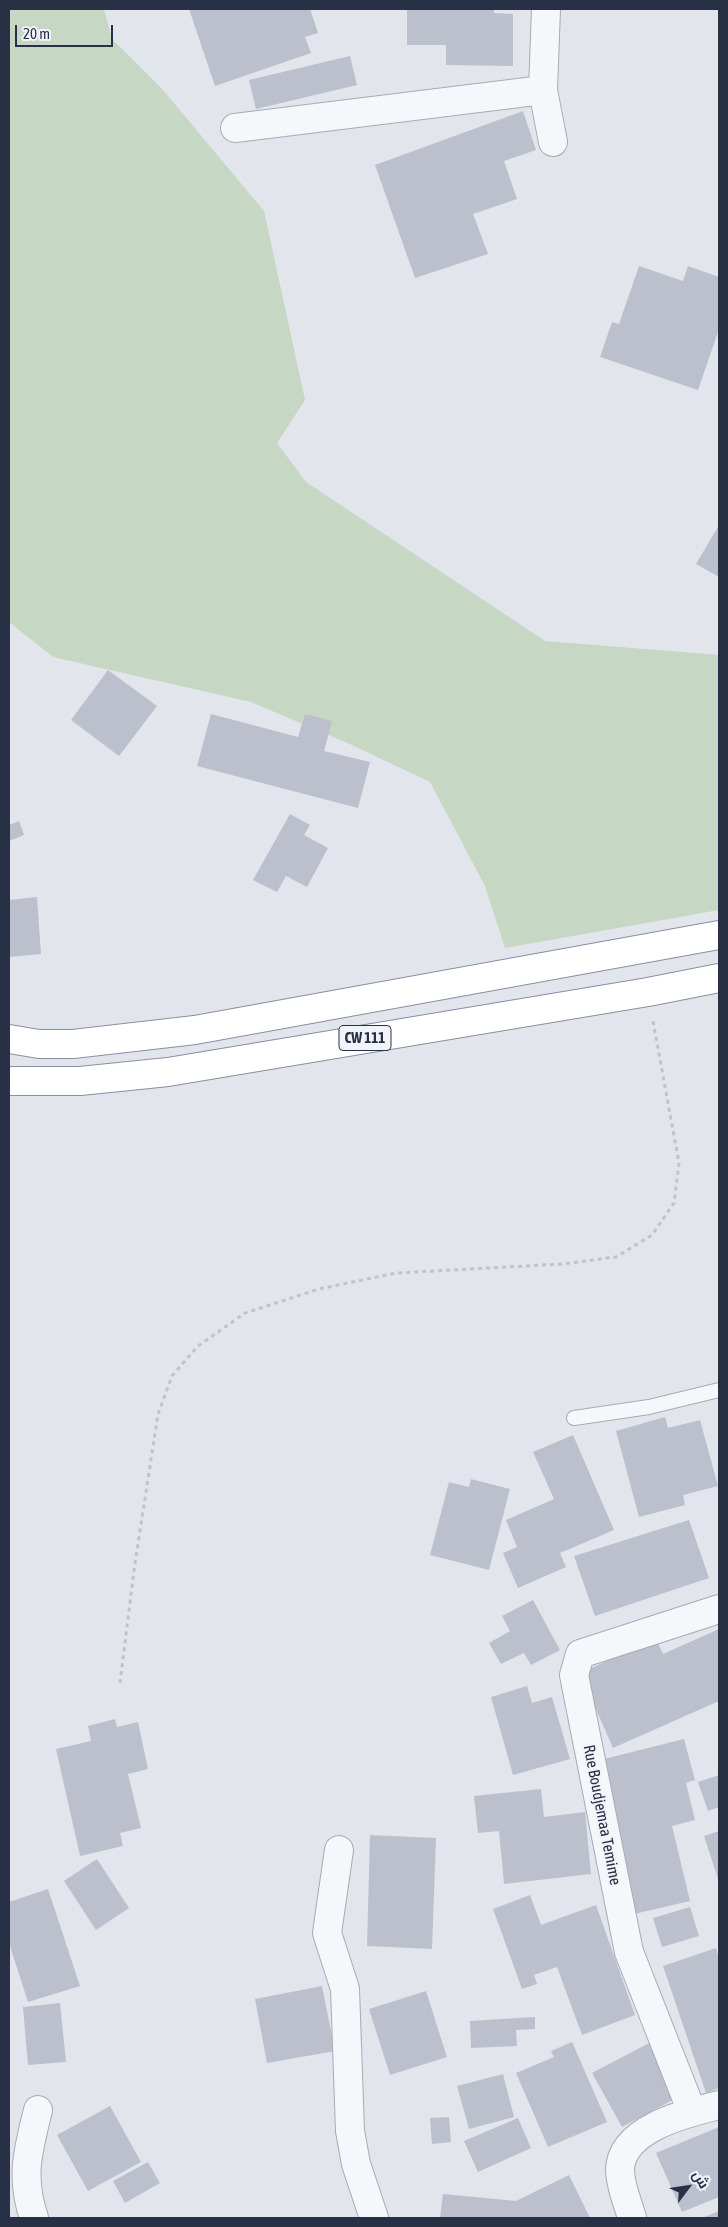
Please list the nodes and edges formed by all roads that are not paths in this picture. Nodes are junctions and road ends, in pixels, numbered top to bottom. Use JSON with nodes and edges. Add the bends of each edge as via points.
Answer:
{"nodes":[{"id":1,"x":546,"y":9,"type":"edge"},
{"id":2,"x":543,"y":90,"type":"junction"},
{"id":3,"x":235,"y":128,"type":"dead end"},
{"id":4,"x":553,"y":142,"type":"dead end"},
{"id":5,"x":719,"y":935,"type":"edge"},
{"id":6,"x":719,"y":978,"type":"edge"},
{"id":7,"x":9,"y":1039,"type":"edge"},
{"id":8,"x":9,"y":1081,"type":"edge"},
{"id":9,"x":719,"y":1390,"type":"edge"},
{"id":10,"x":574,"y":1418,"type":"dead end"},
{"id":11,"x":719,"y":1609,"type":"edge"},
{"id":12,"x":339,"y":1850,"type":"dead end"},
{"id":13,"x":719,"y":2105,"type":"edge"},
{"id":14,"x":38,"y":2110,"type":"dead end"},
{"id":15,"x":692,"y":2112,"type":"junction"},
{"id":16,"x":34,"y":2218,"type":"edge"},
{"id":17,"x":374,"y":2218,"type":"edge"},
{"id":18,"x":632,"y":2218,"type":"edge"}],
"edges":[{"from":1,"to":2,"type":"street"},
{"from":2,"to":3,"type":"street"},
{"from":2,"to":4,"type":"street"},
{"from":5,"to":7,"type":"highway","via":[[195,1030],[73,1044],[39,1044]]},
{"from":6,"to":8,"type":"highway","number":"CW 111","via":[[168,1072],[80,1081]]},
{"from":9,"to":10,"type":"lane","via":[[649,1407]]},
{"from":11,"to":15,"type":"street","name":"Rue Boudjemaa Temime","via":[[580,1654],[574,1675],[629,1952]]},
{"from":12,"to":17,"type":"street","via":[[327,1933],[345,1989],[350,2131],[356,2164]]},
{"from":13,"to":15,"type":"street"},
{"from":14,"to":16,"type":"street","via":[[26,2160],[28,2200]]},
{"from":15,"to":18,"type":"street","via":[[645,2132],[630,2144],[620,2169]]}]}
